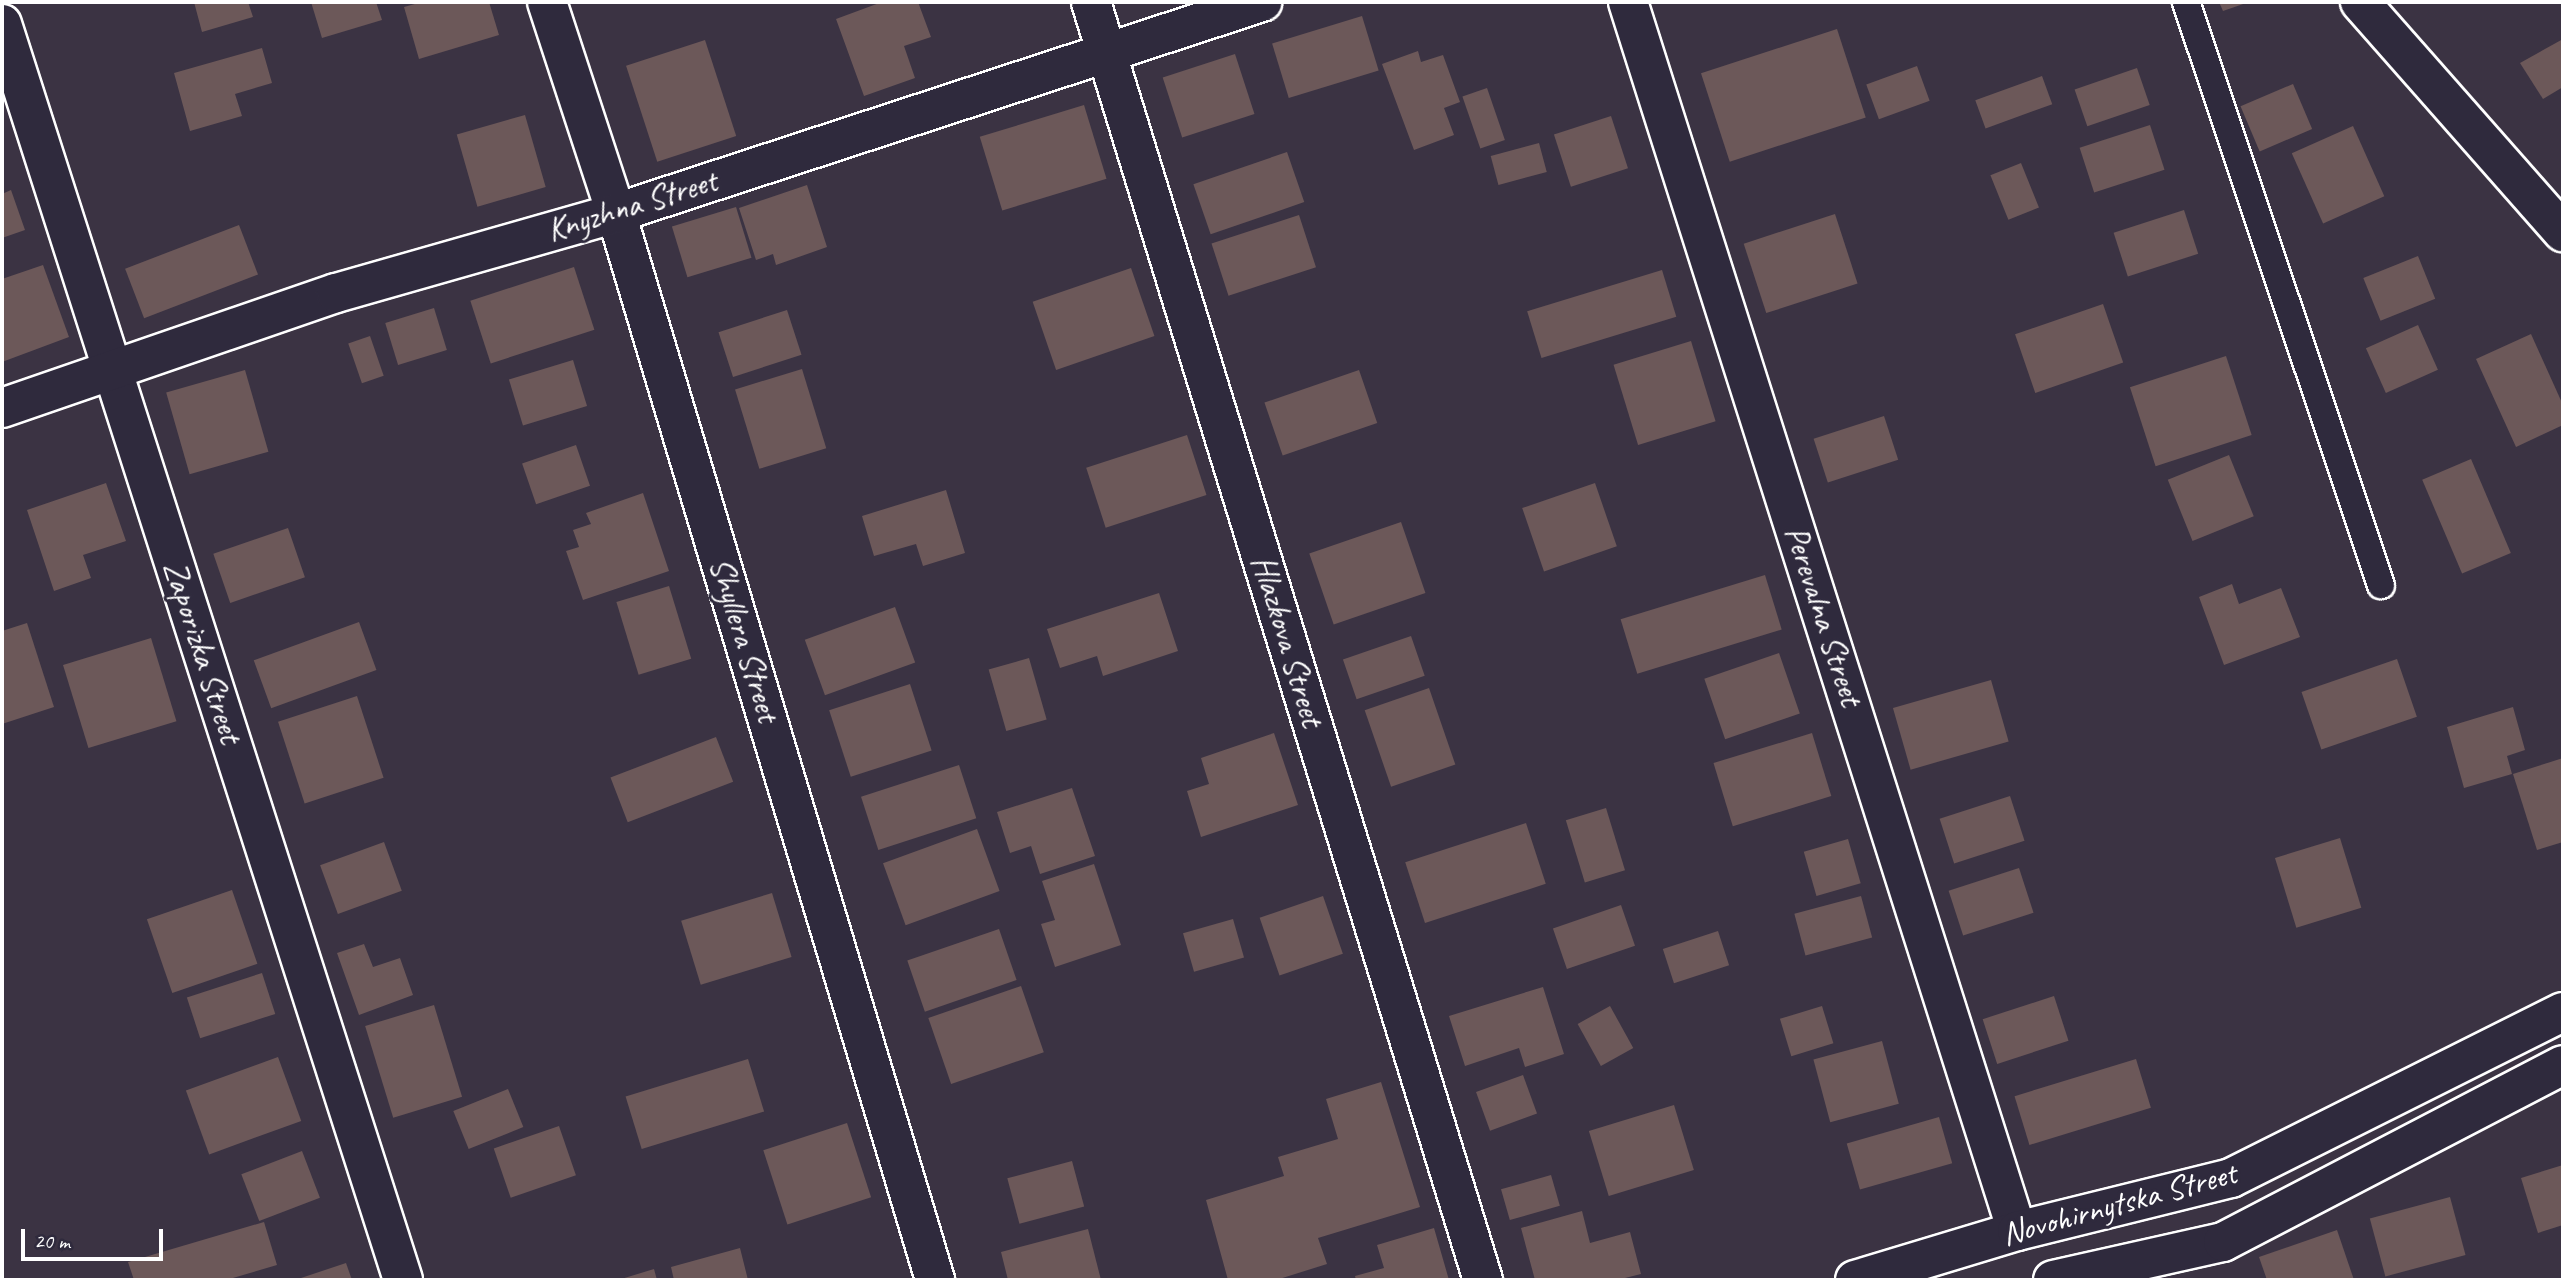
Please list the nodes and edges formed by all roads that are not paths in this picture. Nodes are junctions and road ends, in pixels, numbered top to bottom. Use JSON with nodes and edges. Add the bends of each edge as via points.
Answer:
{"nodes":[{"id":1,"x":547,"y":2,"type":"edge"},
{"id":2,"x":1091,"y":2,"type":"edge"},
{"id":3,"x":1262,"y":2,"type":"edge"},
{"id":4,"x":1628,"y":2,"type":"edge"},
{"id":5,"x":2186,"y":2,"type":"edge"},
{"id":6,"x":2360,"y":2,"type":"edge"},
{"id":7,"x":2,"y":24,"type":"edge"},
{"id":8,"x":1108,"y":55,"type":"junction"},
{"id":9,"x":616,"y":213,"type":"junction"},
{"id":10,"x":2563,"y":232,"type":"edge"},
{"id":11,"x":112,"y":372,"type":"junction"},
{"id":12,"x":2,"y":408,"type":"edge"},
{"id":13,"x":2381,"y":585,"type":"dead end"},
{"id":14,"x":2563,"y":1012,"type":"edge"},
{"id":15,"x":2563,"y":1065,"type":"edge"},
{"id":16,"x":2017,"y":1231,"type":"junction"},
{"id":17,"x":403,"y":1280,"type":"edge"},
{"id":18,"x":935,"y":1280,"type":"edge"},
{"id":19,"x":1483,"y":1280,"type":"edge"},
{"id":20,"x":1855,"y":1280,"type":"edge"},
{"id":21,"x":2053,"y":1280,"type":"edge"}],
"edges":[{"from":1,"to":9,"type":"street","name":"Shyllera Street"},
{"from":2,"to":8,"type":"street","name":"Hlazkova Street"},
{"from":3,"to":8,"type":"street","name":"Knyzhna Street"},
{"from":4,"to":16,"type":"street","name":"Perevalna Street"},
{"from":5,"to":13,"type":"lane"},
{"from":6,"to":10,"type":"street"},
{"from":7,"to":11,"type":"street","name":"Zaporizka Street"},
{"from":8,"to":9,"type":"street","name":"Knyzhna Street"},
{"from":8,"to":19,"type":"street","name":"Hlazkova Street"},
{"from":9,"to":11,"type":"street","name":"Knyzhna Street","via":[[336,293]]},
{"from":9,"to":18,"type":"street","name":"Shyllera Street"},
{"from":11,"to":12,"type":"street","name":"Knyzhna Street"},
{"from":11,"to":17,"type":"street","name":"Zaporizka Street"},
{"from":14,"to":16,"type":"street","name":"Novohirnytska Street","via":[[2231,1178]]},
{"from":15,"to":21,"type":"street","name":"Novohirnytska Street","via":[[2224,1242]]},
{"from":16,"to":20,"type":"street","name":"Novohirnytska Street"}]}
